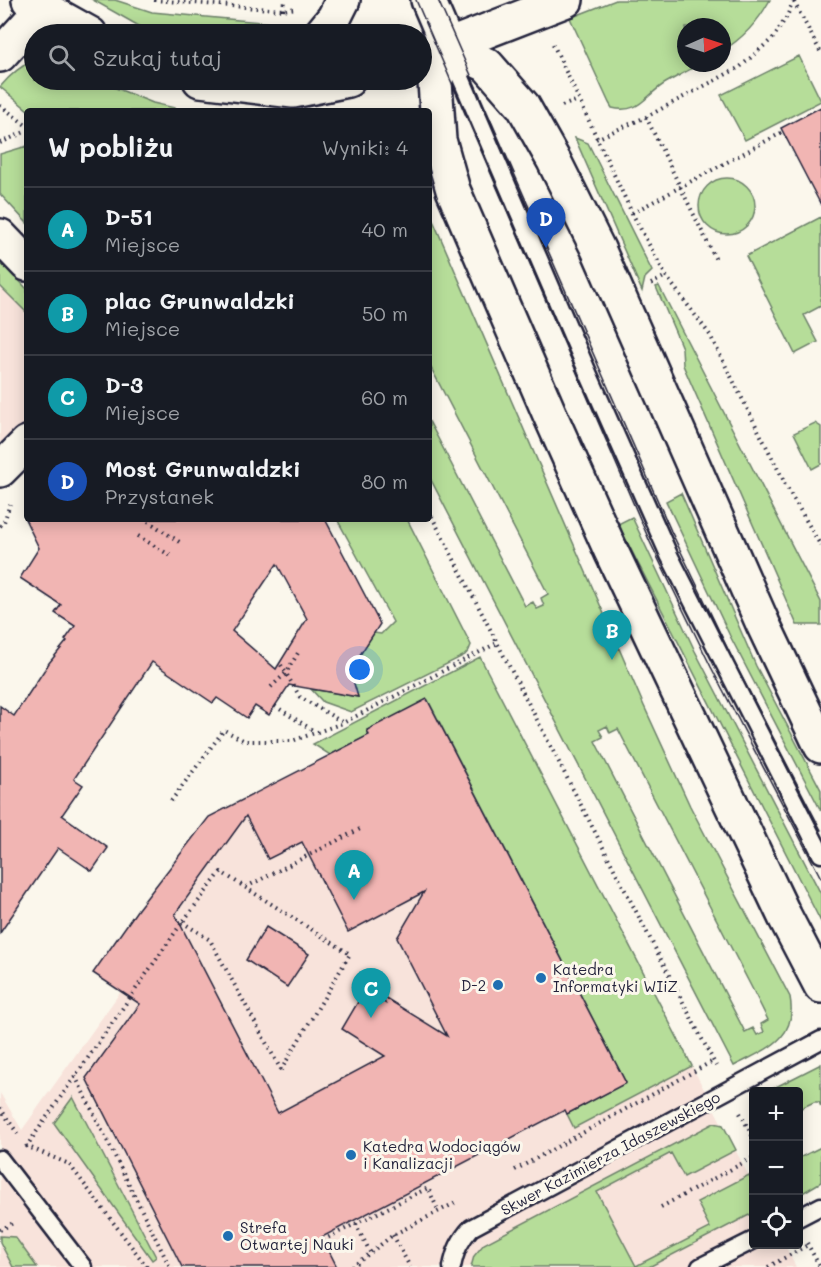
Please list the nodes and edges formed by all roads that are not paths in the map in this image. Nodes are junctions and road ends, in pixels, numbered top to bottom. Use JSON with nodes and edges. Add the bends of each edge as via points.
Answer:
{"nodes":[{"id":1,"x":342,"y":0,"type":"edge"},
{"id":2,"x":428,"y":0,"type":"edge"},
{"id":3,"x":567,"y":0,"type":"edge"},
{"id":4,"x":35,"y":4,"type":"edge"},
{"id":5,"x":72,"y":24,"type":"edge"},
{"id":6,"x":329,"y":24,"type":"edge"},
{"id":7,"x":431,"y":24,"type":"edge"},
{"id":8,"x":432,"y":29,"type":"edge"},
{"id":9,"x":435,"y":51,"type":"edge"},
{"id":10,"x":0,"y":55,"type":"edge"},
{"id":11,"x":0,"y":236,"type":"edge"},
{"id":12,"x":24,"y":261,"type":"edge"},
{"id":13,"x":24,"y":446,"type":"edge"},
{"id":14,"x":0,"y":470,"type":"edge"},
{"id":15,"x":821,"y":746,"type":"edge"},
{"id":16,"x":821,"y":854,"type":"edge"},
{"id":17,"x":821,"y":986,"type":"edge"},
{"id":18,"x":821,"y":1040,"type":"edge"},
{"id":19,"x":5,"y":1166,"type":"edge"},
{"id":20,"x":821,"y":1206,"type":"edge"},
{"id":21,"x":803,"y":1215,"type":"edge"},
{"id":22,"x":749,"y":1242,"type":"edge"},
{"id":23,"x":83,"y":1267,"type":"edge"},
{"id":24,"x":452,"y":1267,"type":"edge"},
{"id":25,"x":700,"y":1267,"type":"edge"}],
"edges":[{"from":1,"to":6,"type":"main road"},
{"from":2,"to":7,"type":"main road"},
{"from":3,"to":9,"type":"main road"},
{"from":4,"to":5,"type":"main road"},
{"from":4,"to":10,"type":"main road"},
{"from":8,"to":9,"type":"main road"},
{"from":9,"to":15,"type":"main road","via":[[487,64],[523,106],[554,160],[598,249]]},
{"from":9,"to":16,"type":"lane","via":[[580,354],[669,555]]},
{"from":9,"to":17,"type":"main road","via":[[439,140],[453,190],[606,540]]},
{"from":11,"to":12,"type":"main road"},
{"from":13,"to":14,"type":"main road"},
{"from":18,"to":24,"type":"lane","name":"Skwer Kazimierza Idaszewskiego","via":[[471,1228],[461,1239]]},
{"from":19,"to":23,"type":"lane"},
{"from":20,"to":21,"type":"lane"},
{"from":22,"to":25,"type":"lane"}]}
